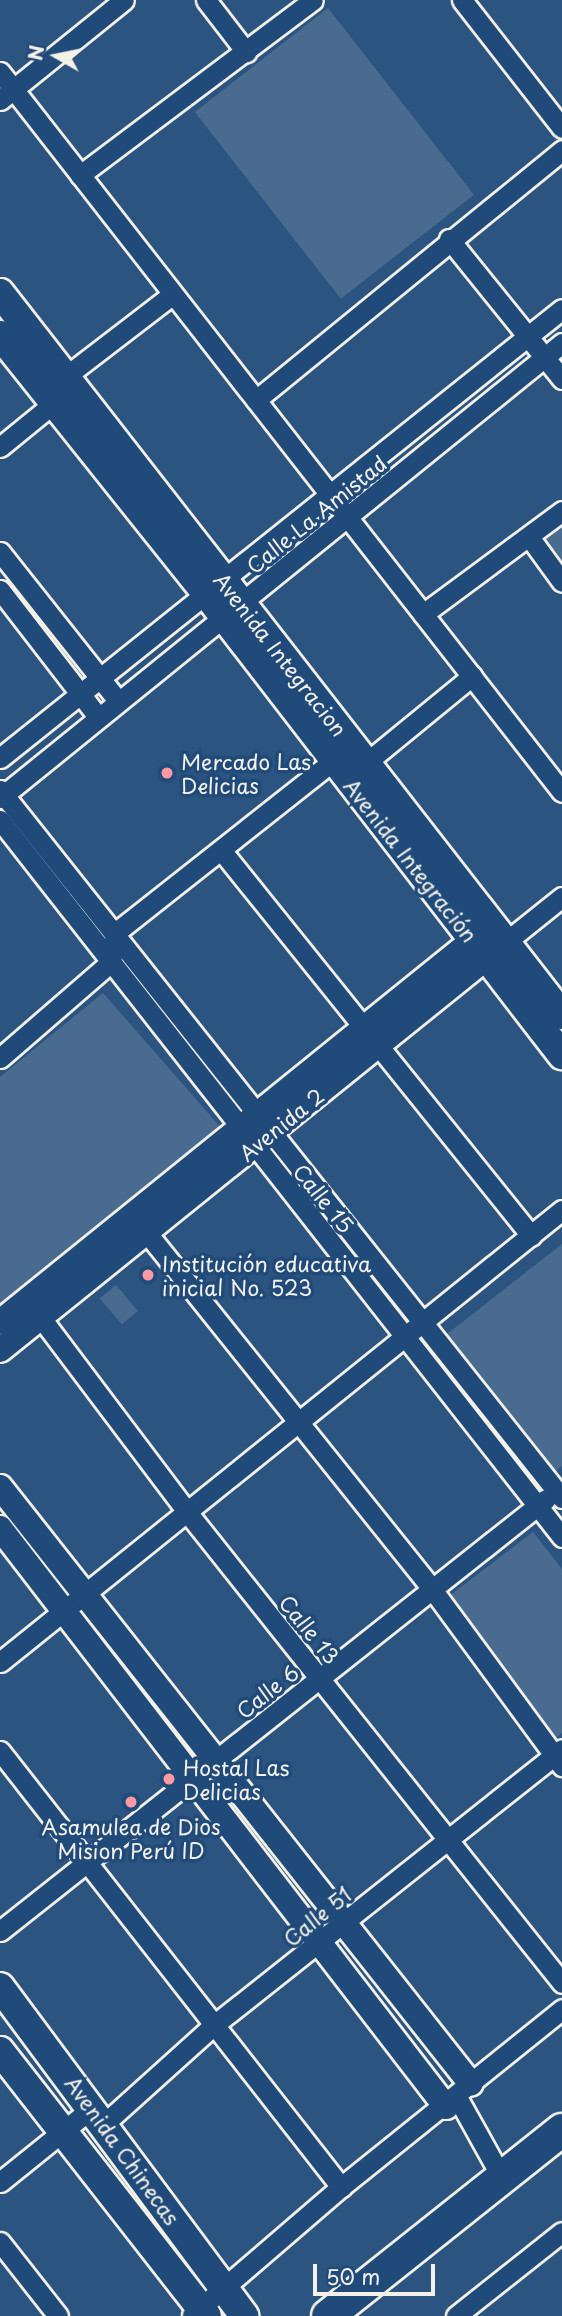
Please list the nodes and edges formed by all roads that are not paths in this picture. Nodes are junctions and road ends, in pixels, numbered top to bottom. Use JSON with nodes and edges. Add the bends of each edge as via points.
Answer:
{"nodes":[{"id":1,"x":124,"y":0,"type":"edge"},
{"id":2,"x":206,"y":0,"type":"edge"},
{"id":3,"x":313,"y":0,"type":"edge"},
{"id":4,"x":462,"y":0,"type":"edge"},
{"id":5,"x":246,"y":52,"type":"junction"},
{"id":6,"x":0,"y":72,"type":"edge"},
{"id":7,"x":6,"y":95,"type":"edge"},
{"id":8,"x":562,"y":128,"type":"edge"},
{"id":9,"x":562,"y":150,"type":"edge"},
{"id":10,"x":80,"y":175,"type":"junction"},
{"id":11,"x":449,"y":239,"type":"junction"},
{"id":12,"x":0,"y":293,"type":"edge"},
{"id":13,"x":173,"y":294,"type":"junction"},
{"id":14,"x":562,"y":309,"type":"edge"},
{"id":15,"x":0,"y":335,"type":"edge"},
{"id":16,"x":528,"y":335,"type":"junction"},
{"id":17,"x":562,"y":343,"type":"edge"},
{"id":18,"x":545,"y":357,"type":"junction"},
{"id":19,"x":562,"y":379,"type":"edge"},
{"id":20,"x":55,"y":391,"type":"junction"},
{"id":21,"x":256,"y":400,"type":"junction"},
{"id":22,"x":0,"y":447,"type":"edge"},
{"id":23,"x":330,"y":495,"type":"junction"},
{"id":24,"x":562,"y":511,"type":"edge"},
{"id":25,"x":348,"y":518,"type":"junction"},
{"id":26,"x":530,"y":538,"type":"junction"},
{"id":27,"x":0,"y":552,"type":"edge"},
{"id":28,"x":562,"y":582,"type":"edge"},
{"id":29,"x":213,"y":585,"type":"junction"},
{"id":30,"x":0,"y":590,"type":"edge"},
{"id":31,"x":232,"y":610,"type":"junction"},
{"id":32,"x":423,"y":614,"type":"junction"},
{"id":33,"x":472,"y":676,"type":"junction"},
{"id":34,"x":100,"y":679,"type":"junction"},
{"id":35,"x":80,"y":694,"type":"junction"},
{"id":36,"x":118,"y":701,"type":"junction"},
{"id":37,"x":99,"y":717,"type":"junction"},
{"id":38,"x":0,"y":758,"type":"edge"},
{"id":39,"x":349,"y":767,"type":"junction"},
{"id":40,"x":562,"y":792,"type":"edge"},
{"id":41,"x":2,"y":794,"type":"edge"},
{"id":42,"x":0,"y":820,"type":"edge"},
{"id":43,"x":220,"y":850,"type":"junction"},
{"id":44,"x":562,"y":897,"type":"edge"},
{"id":45,"x":115,"y":933,"type":"junction"},
{"id":46,"x":488,"y":947,"type":"junction"},
{"id":47,"x":111,"y":962,"type":"junction"},
{"id":48,"x":562,"y":1015,"type":"edge"},
{"id":49,"x":372,"y":1036,"type":"junction"},
{"id":50,"x":562,"y":1055,"type":"edge"},
{"id":51,"x":0,"y":1058,"type":"edge"},
{"id":52,"x":255,"y":1131,"type":"junction"},
{"id":53,"x":562,"y":1210,"type":"edge"},
{"id":54,"x":140,"y":1223,"type":"junction"},
{"id":55,"x":531,"y":1236,"type":"junction"},
{"id":56,"x":34,"y":1309,"type":"junction"},
{"id":57,"x":0,"y":1322,"type":"edge"},
{"id":58,"x":423,"y":1322,"type":"junction"},
{"id":59,"x":407,"y":1335,"type":"junction"},
{"id":60,"x":0,"y":1350,"type":"edge"},
{"id":61,"x":297,"y":1423,"type":"junction"},
{"id":62,"x":0,"y":1487,"type":"edge"},
{"id":63,"x":560,"y":1492,"type":"edge"},
{"id":64,"x":537,"y":1506,"type":"junction"},
{"id":65,"x":187,"y":1512,"type":"junction"},
{"id":66,"x":0,"y":1528,"type":"edge"},
{"id":67,"x":562,"y":1538,"type":"edge"},
{"id":68,"x":432,"y":1589,"type":"junction"},
{"id":69,"x":74,"y":1602,"type":"junction"},
{"id":70,"x":0,"y":1662,"type":"edge"},
{"id":71,"x":320,"y":1678,"type":"junction"},
{"id":72,"x":0,"y":1751,"type":"edge"},
{"id":73,"x":559,"y":1757,"type":"edge"},
{"id":74,"x":218,"y":1758,"type":"junction"},
{"id":75,"x":193,"y":1778,"type":"junction"},
{"id":76,"x":452,"y":1841,"type":"junction"},
{"id":77,"x":87,"y":1862,"type":"junction"},
{"id":78,"x":345,"y":1922,"type":"junction"},
{"id":79,"x":0,"y":1931,"type":"edge"},
{"id":80,"x":321,"y":1944,"type":"junction"},
{"id":81,"x":562,"y":1983,"type":"edge"},
{"id":82,"x":0,"y":1987,"type":"edge"},
{"id":83,"x":562,"y":2009,"type":"edge"},
{"id":84,"x":214,"y":2025,"type":"junction"},
{"id":85,"x":0,"y":2051,"type":"edge"},
{"id":86,"x":458,"y":2096,"type":"junction"},
{"id":87,"x":99,"y":2115,"type":"junction"},
{"id":88,"x":562,"y":2130,"type":"edge"},
{"id":89,"x":63,"y":2131,"type":"junction"},
{"id":90,"x":502,"y":2178,"type":"junction"},
{"id":91,"x":0,"y":2182,"type":"edge"},
{"id":92,"x":341,"y":2187,"type":"junction"},
{"id":93,"x":562,"y":2232,"type":"edge"},
{"id":94,"x":0,"y":2242,"type":"edge"},
{"id":95,"x":226,"y":2291,"type":"junction"},
{"id":96,"x":200,"y":2314,"type":"edge"},
{"id":97,"x":58,"y":2316,"type":"edge"},
{"id":98,"x":244,"y":2316,"type":"edge"},
{"id":99,"x":328,"y":2316,"type":"edge"},
{"id":100,"x":456,"y":2316,"type":"edge"}],
"edges":[{"from":1,"to":7,"type":"street"},
{"from":2,"to":5,"type":"street"},
{"from":3,"to":5,"type":"street"},
{"from":4,"to":8,"type":"street"},
{"from":5,"to":10,"type":"street"},
{"from":6,"to":7,"type":"street"},
{"from":7,"to":10,"type":"street"},
{"from":9,"to":11,"type":"street"},
{"from":10,"to":13,"type":"street"},
{"from":11,"to":16,"type":"street"},
{"from":11,"to":21,"type":"street"},
{"from":12,"to":20,"type":"main road"},
{"from":13,"to":20,"type":"street"},
{"from":13,"to":21,"type":"street"},
{"from":14,"to":16,"type":"street","name":"Calle La Amistad"},
{"from":15,"to":20,"type":"main road","name":"Avenida Integración"},
{"from":16,"to":18,"type":"street"},
{"from":16,"to":23,"type":"street","name":"Calle La Amistad"},
{"from":17,"to":18,"type":"street","name":"Calle La Amistad"},
{"from":18,"to":19,"type":"street"},
{"from":18,"to":25,"type":"street","name":"Calle La Amistad"},
{"from":20,"to":22,"type":"street"},
{"from":20,"to":29,"type":"main road","name":"Avenida Integración"},
{"from":21,"to":23,"type":"street"},
{"from":23,"to":25,"type":"street"},
{"from":23,"to":29,"type":"street","name":"Calle La Amistad"},
{"from":24,"to":26,"type":"street"},
{"from":25,"to":31,"type":"street","name":"Calle La Amistad"},
{"from":25,"to":32,"type":"street"},
{"from":26,"to":28,"type":"street"},
{"from":26,"to":32,"type":"street"},
{"from":27,"to":34,"type":"street"},
{"from":29,"to":31,"type":"main road","name":"Avenida Integración"},
{"from":29,"to":34,"type":"street","name":"Calle La Amistad"},
{"from":30,"to":35,"type":"street"},
{"from":31,"to":36,"type":"street","name":"Calle La Amistad"},
{"from":31,"to":39,"type":"main road","name":"Avenida Integración"},
{"from":32,"to":33,"type":"street"},
{"from":33,"to":39,"type":"street"},
{"from":33,"to":40,"type":"street"},
{"from":34,"to":35,"type":"street","name":"Calle La Amistad"},
{"from":34,"to":36,"type":"street"},
{"from":35,"to":37,"type":"street"},
{"from":35,"to":38,"type":"street","name":"Calle La Amistad"},
{"from":36,"to":37,"type":"street","name":"Calle La Amistad"},
{"from":37,"to":41,"type":"street","name":"Calle La Amistad"},
{"from":39,"to":43,"type":"street"},
{"from":39,"to":46,"type":"main road","name":"Avenida Integración"},
{"from":41,"to":45,"type":"street"},
{"from":42,"to":47,"type":"street","name":"Calle 15"},
{"from":43,"to":45,"type":"street"},
{"from":43,"to":49,"type":"street"},
{"from":44,"to":46,"type":"street","name":"Avenida 2"},
{"from":45,"to":47,"type":"street"},
{"from":45,"to":52,"type":"street"},
{"from":46,"to":48,"type":"main road"},
{"from":46,"to":49,"type":"street","name":"Avenida 2"},
{"from":46,"to":50,"type":"main road","name":"Avenida Integración"},
{"from":47,"to":51,"type":"street"},
{"from":47,"to":52,"type":"street","name":"Calle 15"},
{"from":49,"to":52,"type":"street","name":"Avenida 2"},
{"from":49,"to":55,"type":"street","via":[[474,1170]]},
{"from":52,"to":54,"type":"street","name":"Avenida 2"},
{"from":52,"to":58,"type":"street"},
{"from":52,"to":59,"type":"street","name":"Calle 15"},
{"from":53,"to":55,"type":"street"},
{"from":54,"to":56,"type":"street","name":"Avenida 2"},
{"from":54,"to":61,"type":"street"},
{"from":55,"to":58,"type":"street"},
{"from":56,"to":57,"type":"street","name":"Avenida 2"},
{"from":56,"to":60,"type":"street","name":"Avenida 2"},
{"from":56,"to":65,"type":"street","name":"Calle 13"},
{"from":58,"to":59,"type":"street"},
{"from":58,"to":63,"type":"street"},
{"from":59,"to":61,"type":"street"},
{"from":59,"to":64,"type":"street","name":"Calle 15"},
{"from":61,"to":65,"type":"street"},
{"from":61,"to":68,"type":"street"},
{"from":62,"to":69,"type":"street"},
{"from":63,"to":64,"type":"street","name":"Calle 6"},
{"from":64,"to":67,"type":"street","name":"Calle 15"},
{"from":64,"to":68,"type":"street","name":"Calle 6"},
{"from":65,"to":69,"type":"street"},
{"from":65,"to":71,"type":"street","name":"Calle 13"},
{"from":66,"to":69,"type":"street"},
{"from":68,"to":71,"type":"street","name":"Calle 6"},
{"from":68,"to":73,"type":"street"},
{"from":69,"to":70,"type":"street"},
{"from":69,"to":74,"type":"street"},
{"from":69,"to":75,"type":"street"},
{"from":71,"to":74,"type":"street","name":"Calle 6"},
{"from":71,"to":76,"type":"street","name":"Calle 13"},
{"from":72,"to":77,"type":"street"},
{"from":73,"to":76,"type":"street","name":"Calle 51"},
{"from":74,"to":75,"type":"street","name":"Calle 6"},
{"from":74,"to":78,"type":"street"},
{"from":75,"to":77,"type":"street","name":"Calle 6"},
{"from":75,"to":80,"type":"street"},
{"from":76,"to":78,"type":"street","name":"Calle 51"},
{"from":76,"to":81,"type":"street","name":"Calle 13"},
{"from":77,"to":79,"type":"street","name":"Calle 6"},
{"from":77,"to":84,"type":"street"},
{"from":78,"to":80,"type":"street","name":"Calle 51"},
{"from":78,"to":86,"type":"street"},
{"from":80,"to":84,"type":"street","name":"Calle 51"},
{"from":80,"to":86,"type":"street"},
{"from":82,"to":87,"type":"main road","name":"Avenida Chinecas"},
{"from":83,"to":86,"type":"street"},
{"from":84,"to":87,"type":"street","name":"Calle 51"},
{"from":84,"to":92,"type":"street"},
{"from":85,"to":89,"type":"main road","name":"Avenida Chinecas"},
{"from":86,"to":90,"type":"street"},
{"from":86,"to":92,"type":"street"},
{"from":87,"to":89,"type":"street","name":"Calle 51"},
{"from":87,"to":95,"type":"main road","name":"Avenida Chinecas"},
{"from":88,"to":90,"type":"highway"},
{"from":89,"to":91,"type":"street","name":"Calle 51"},
{"from":89,"to":96,"type":"main road","name":"Avenida Chinecas"},
{"from":90,"to":99,"type":"highway"},
{"from":92,"to":95,"type":"street"},
{"from":93,"to":100,"type":"street"},
{"from":94,"to":97,"type":"street"},
{"from":95,"to":96,"type":"street"},
{"from":95,"to":98,"type":"main road","name":"Avenida Chinecas"}]}
